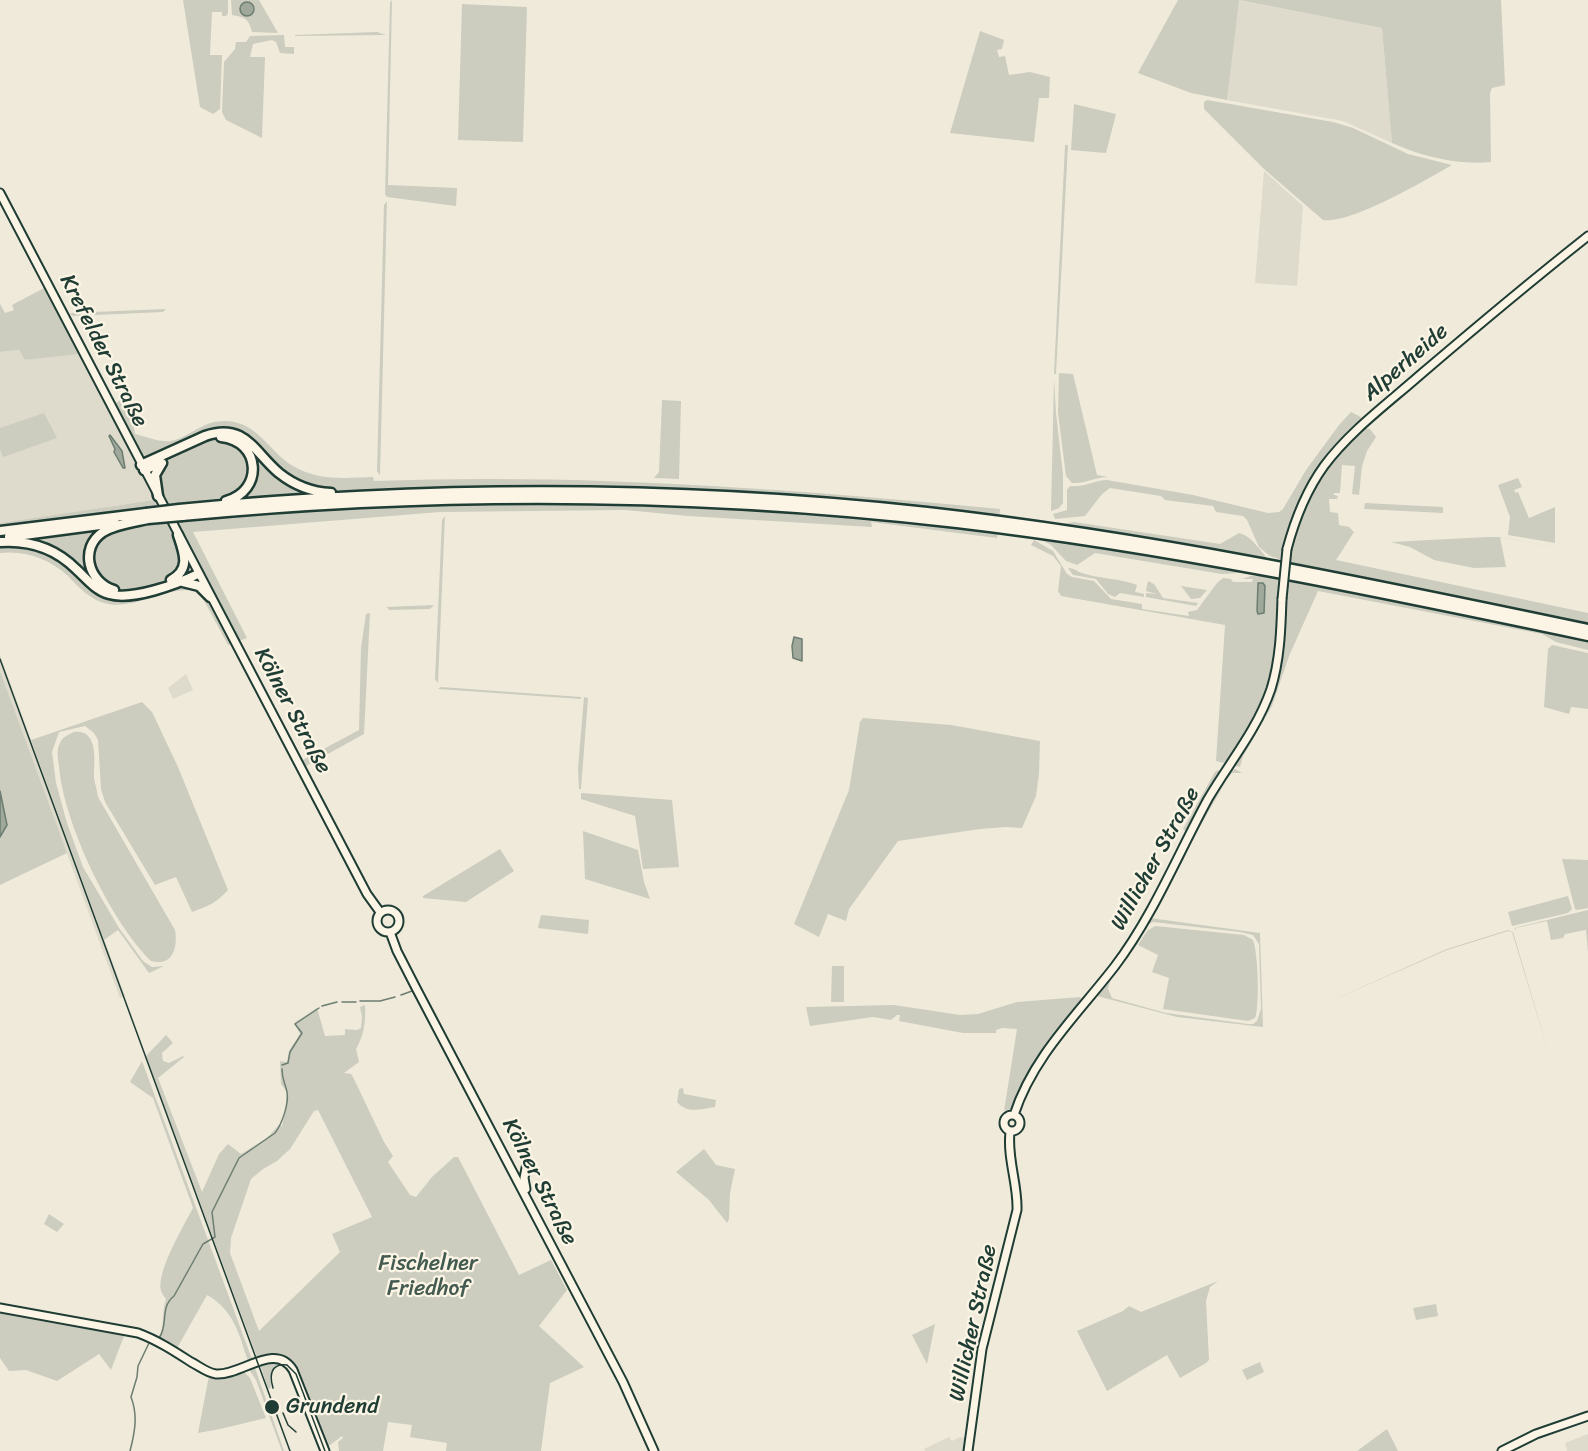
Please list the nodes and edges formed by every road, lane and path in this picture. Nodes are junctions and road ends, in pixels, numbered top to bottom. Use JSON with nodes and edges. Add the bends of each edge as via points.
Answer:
{"nodes":[{"id":1,"x":0,"y":193,"type":"edge"},
{"id":2,"x":1588,"y":236,"type":"edge"},
{"id":3,"x":165,"y":460,"type":"junction"},
{"id":4,"x":143,"y":468,"type":"junction"},
{"id":5,"x":364,"y":495,"type":"junction"},
{"id":6,"x":158,"y":496,"type":"junction"},
{"id":7,"x":180,"y":512,"type":"junction"},
{"id":8,"x":147,"y":516,"type":"junction"},
{"id":9,"x":173,"y":526,"type":"joint"},
{"id":10,"x":0,"y":531,"type":"edge"},
{"id":11,"x":178,"y":535,"type":"junction"},
{"id":12,"x":0,"y":540,"type":"edge"},
{"id":13,"x":197,"y":572,"type":"junction"},
{"id":14,"x":172,"y":582,"type":"junction"},
{"id":15,"x":210,"y":597,"type":"junction"},
{"id":16,"x":1282,"y":599,"type":"joint"},
{"id":17,"x":1588,"y":629,"type":"edge"},
{"id":18,"x":1588,"y":636,"type":"edge"},
{"id":19,"x":380,"y":912,"type":"junction"},
{"id":20,"x":390,"y":932,"type":"junction"},
{"id":21,"x":1014,"y":1115,"type":"junction"},
{"id":22,"x":1010,"y":1132,"type":"junction"},
{"id":23,"x":527,"y":1163,"type":"dead end"},
{"id":24,"x":527,"y":1197,"type":"junction"},
{"id":25,"x":0,"y":1308,"type":"edge"},
{"id":26,"x":1588,"y":1416,"type":"edge"},
{"id":27,"x":324,"y":1451,"type":"edge"},
{"id":28,"x":654,"y":1451,"type":"edge"},
{"id":29,"x":968,"y":1451,"type":"edge"},
{"id":30,"x":1503,"y":1451,"type":"edge"}],
"edges":[{"from":1,"to":4,"type":"street","name":"Krefelder Straße"},
{"from":2,"to":16,"type":"street","name":"Alperheide","bridge":true,"via":[[1373,416],[1325,465],[1295,521],[1287,549]]},
{"from":3,"to":4,"type":"highway"},
{"from":3,"to":6,"type":"highway","via":[[155,474]]},
{"from":3,"to":7,"type":"highway","via":[[206,440],[221,438],[241,444],[252,460],[251,481],[238,496]]},
{"from":4,"to":5,"type":"highway","via":[[209,434],[228,433],[246,439],[275,470],[300,486]]},
{"from":4,"to":6,"type":"street","name":"Krefelder Straße"},
{"from":5,"to":7,"type":"highway"},
{"from":5,"to":17,"type":"highway","via":[[630,492],[790,500],[918,512],[1185,549]]},
{"from":6,"to":9,"type":"street","name":"Krefelder Straße"},
{"from":7,"to":8,"type":"highway","bridge":true},
{"from":7,"to":18,"type":"highway","via":[[512,498],[683,501],[865,513],[1000,528],[1181,556]]},
{"from":8,"to":10,"type":"highway"},
{"from":8,"to":12,"type":"highway"},
{"from":8,"to":14,"type":"highway","via":[[99,535],[89,552],[90,569],[100,583],[118,591]]},
{"from":9,"to":11,"type":"street","name":"Kölner Straße"},
{"from":11,"to":13,"type":"street","name":"Kölner Straße"},
{"from":11,"to":14,"type":"highway","via":[[184,563]]},
{"from":12,"to":14,"type":"highway","via":[[51,550],[109,594],[130,595]]},
{"from":13,"to":14,"type":"highway"},
{"from":13,"to":15,"type":"street","name":"Kölner Straße"},
{"from":14,"to":15,"type":"highway","via":[[196,584]]},
{"from":15,"to":19,"type":"street","name":"Kölner Straße"},
{"from":16,"to":21,"type":"street","name":"Willicher Straße","via":[[1277,665],[1256,723],[1210,796],[1134,937],[1044,1055],[1023,1090]]},
{"from":19,"to":20,"type":"street","via":[[377,926]]},
{"from":19,"to":20,"type":"street","via":[[389,909],[398,915],[398,925]]},
{"from":20,"to":24,"type":"street","name":"Kölner Straße"},
{"from":21,"to":22,"type":"street","via":[[1020,1124]]},
{"from":21,"to":22,"type":"street","via":[[1007,1116],[1004,1122]]},
{"from":22,"to":29,"type":"street","name":"Willicher Straße","via":[[1017,1210],[982,1349]]},
{"from":23,"to":24,"type":"street"},
{"from":24,"to":28,"type":"street","name":"Kölner Straße","via":[[623,1382]]},
{"from":25,"to":27,"type":"street","via":[[138,1333],[212,1373],[274,1358],[287,1363]]},
{"from":26,"to":30,"type":"street","via":[[1536,1434]]}]}
